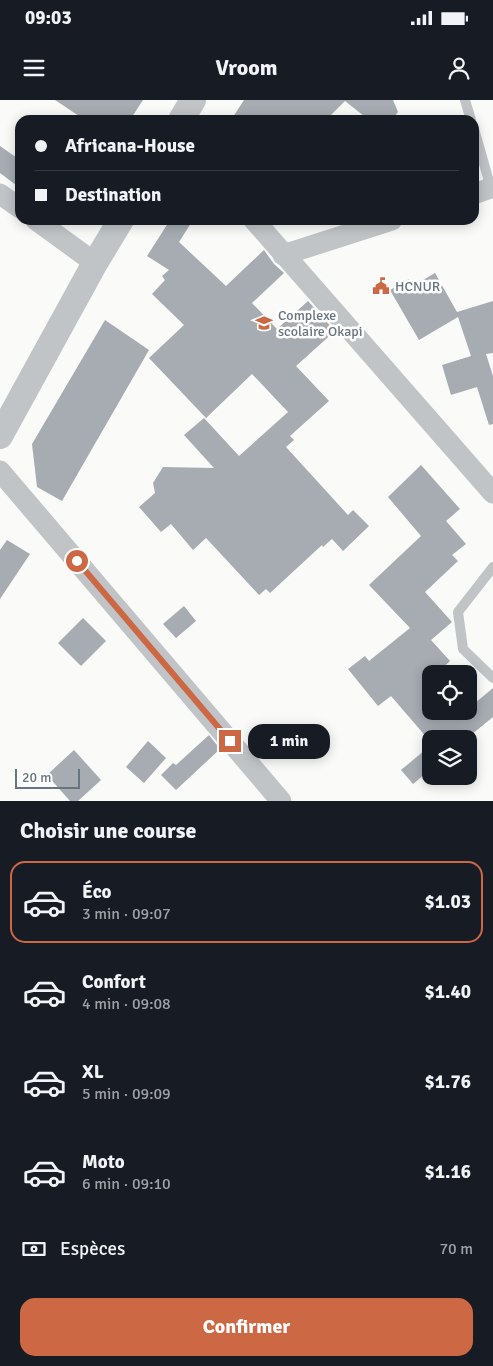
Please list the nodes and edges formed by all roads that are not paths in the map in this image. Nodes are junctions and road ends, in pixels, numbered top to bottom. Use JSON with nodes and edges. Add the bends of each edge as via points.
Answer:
{"nodes":[{"id":1,"x":193,"y":100,"type":"edge"},
{"id":2,"x":465,"y":100,"type":"edge"},
{"id":3,"x":184,"y":115,"type":"edge"},
{"id":4,"x":470,"y":115,"type":"edge"},
{"id":5,"x":479,"y":155,"type":"edge"},
{"id":6,"x":486,"y":190,"type":"edge"},
{"id":7,"x":0,"y":194,"type":"edge"},
{"id":8,"x":15,"y":204,"type":"edge"},
{"id":9,"x":43,"y":225,"type":"edge"},
{"id":10,"x":118,"y":225,"type":"edge"},
{"id":11,"x":258,"y":225,"type":"edge"},
{"id":12,"x":377,"y":225,"type":"edge"},
{"id":13,"x":284,"y":255,"type":"junction"},
{"id":14,"x":95,"y":263,"type":"junction"},
{"id":15,"x":0,"y":436,"type":"edge"},
{"id":16,"x":0,"y":471,"type":"edge"},
{"id":17,"x":493,"y":493,"type":"edge"},
{"id":18,"x":493,"y":566,"type":"edge"},
{"id":19,"x":493,"y":678,"type":"edge"},
{"id":20,"x":281,"y":801,"type":"edge"}],
"edges":[{"from":1,"to":3,"type":"street"},
{"from":2,"to":4,"type":"lane"},
{"from":5,"to":6,"type":"lane"},
{"from":7,"to":8,"type":"street"},
{"from":9,"to":14,"type":"street"},
{"from":10,"to":14,"type":"street"},
{"from":11,"to":13,"type":"street"},
{"from":12,"to":13,"type":"street"},
{"from":13,"to":17,"type":"street"},
{"from":14,"to":15,"type":"street"},
{"from":16,"to":20,"type":"street"},
{"from":18,"to":19,"type":"lane","via":[[458,612],[463,649]]}]}
